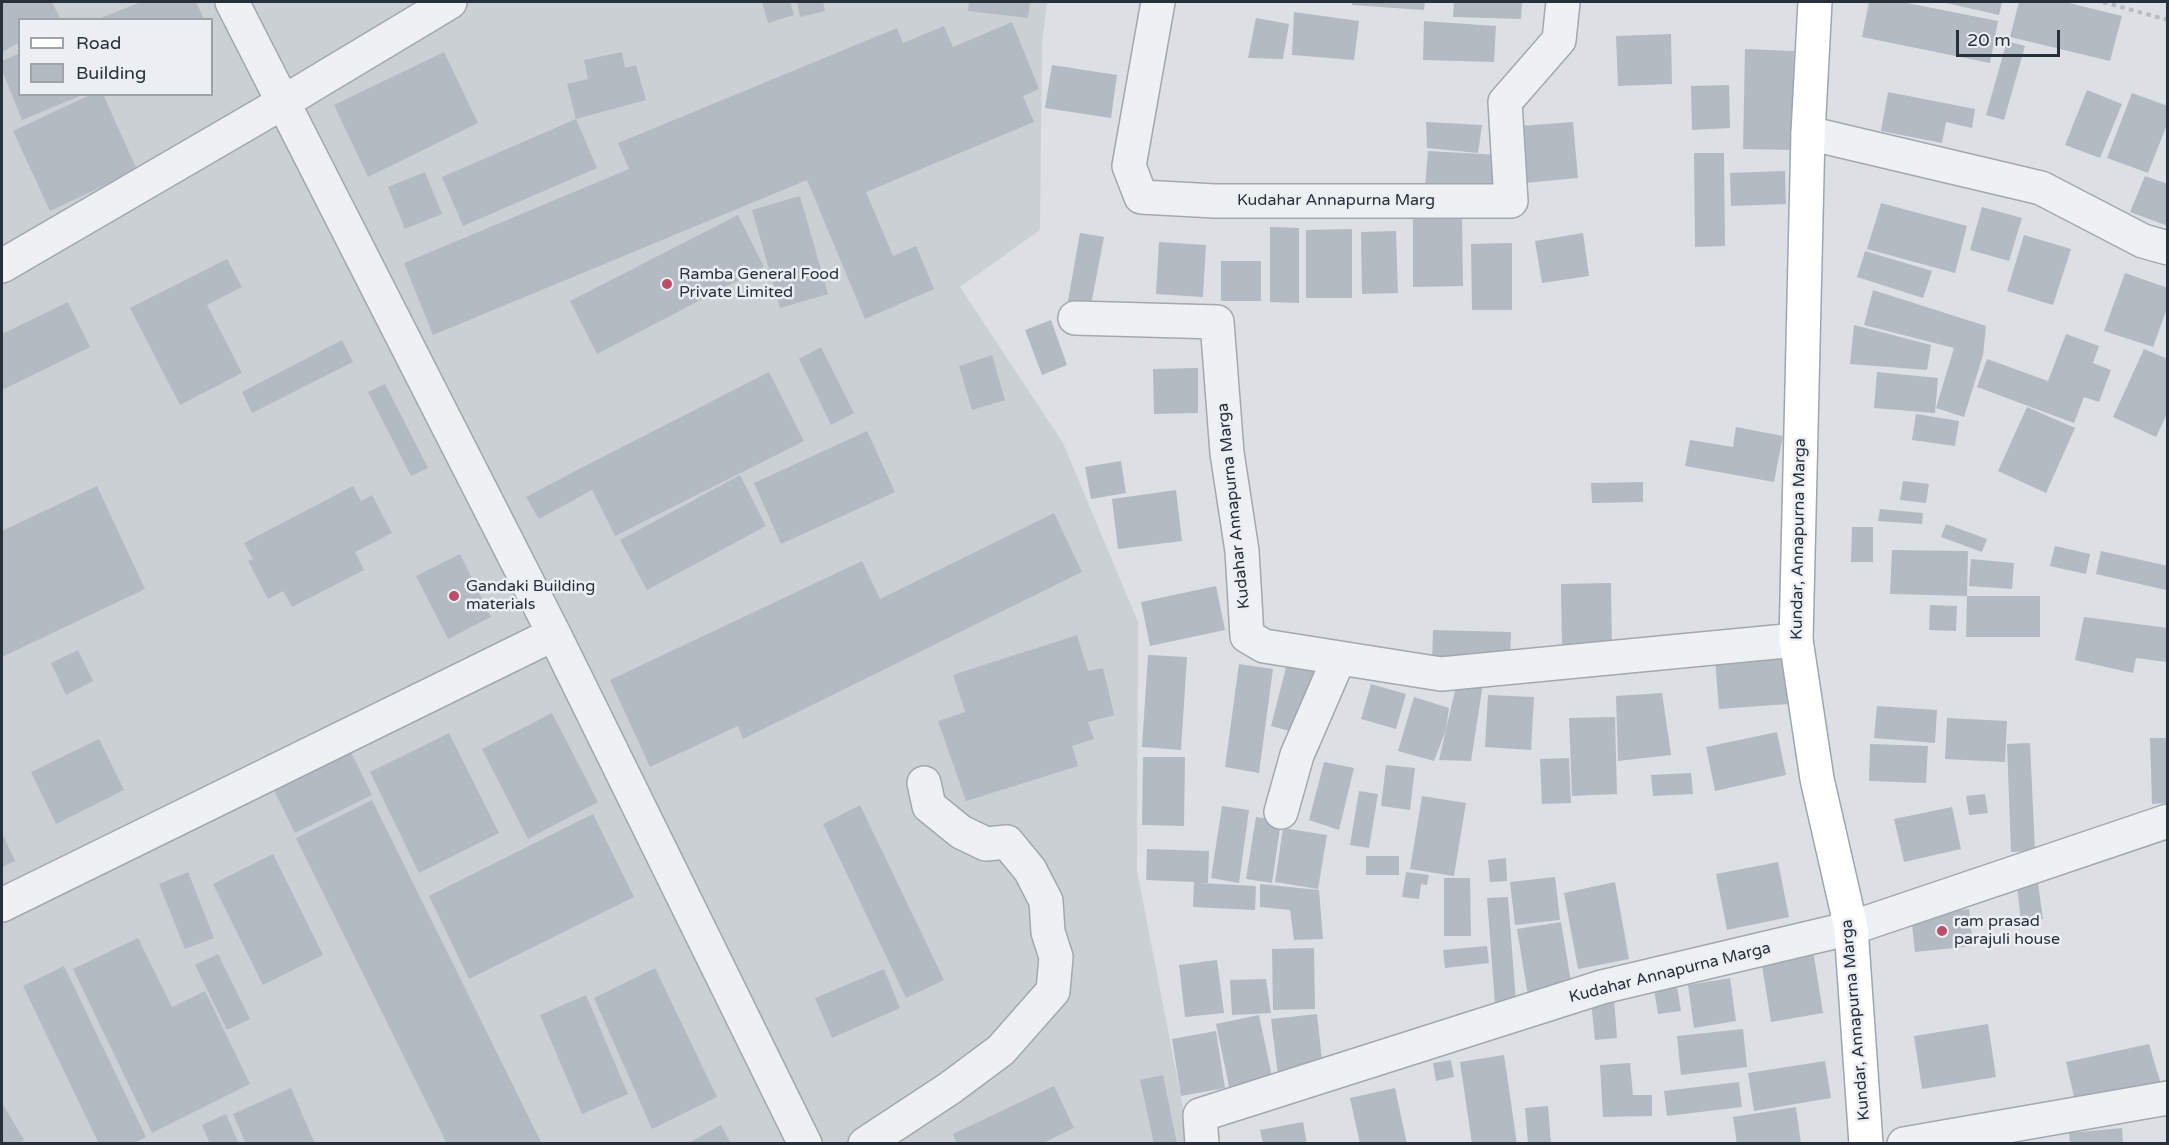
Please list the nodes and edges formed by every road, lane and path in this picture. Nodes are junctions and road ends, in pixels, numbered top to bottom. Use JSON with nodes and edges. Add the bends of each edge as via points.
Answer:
{"nodes":[{"id":1,"x":232,"y":2,"type":"edge"},
{"id":2,"x":450,"y":2,"type":"edge"},
{"id":3,"x":1158,"y":2,"type":"edge"},
{"id":4,"x":1563,"y":2,"type":"edge"},
{"id":5,"x":1815,"y":2,"type":"edge"},
{"id":6,"x":2103,"y":2,"type":"edge"},
{"id":7,"x":2168,"y":20,"type":"edge"},
{"id":8,"x":282,"y":103,"type":"junction"},
{"id":9,"x":1808,"y":133,"type":"junction"},
{"id":10,"x":2168,"y":248,"type":"edge"},
{"id":11,"x":2,"y":266,"type":"edge"},
{"id":12,"x":1075,"y":318,"type":"dead end"},
{"id":13,"x":554,"y":634,"type":"junction"},
{"id":14,"x":1796,"y":640,"type":"junction"},
{"id":15,"x":1339,"y":658,"type":"junction"},
{"id":16,"x":924,"y":783,"type":"dead end"},
{"id":17,"x":1281,"y":812,"type":"dead end"},
{"id":18,"x":2168,"y":821,"type":"edge"},
{"id":19,"x":2,"y":905,"type":"edge"},
{"id":20,"x":1851,"y":928,"type":"junction"},
{"id":21,"x":2168,"y":1098,"type":"edge"},
{"id":22,"x":805,"y":1143,"type":"edge"},
{"id":23,"x":865,"y":1143,"type":"edge"},
{"id":24,"x":1202,"y":1143,"type":"edge"},
{"id":25,"x":1866,"y":1143,"type":"edge"},
{"id":26,"x":1904,"y":1143,"type":"edge"}],
"edges":[{"from":1,"to":8,"type":"street"},
{"from":2,"to":8,"type":"street"},
{"from":3,"to":4,"type":"street","name":"Kudahar Annapurna Marg","via":[[1129,166],[1141,197],[1511,201],[1505,102],[1559,39]]},
{"from":5,"to":9,"type":"main road","name":"Kundar, Annapurna Marga"},
{"from":6,"to":7,"type":"path"},
{"from":8,"to":11,"type":"street"},
{"from":8,"to":13,"type":"street"},
{"from":9,"to":10,"type":"street","via":[[2041,188],[2143,241]]},
{"from":9,"to":14,"type":"main road","name":"Kundar, Annapurna Marga"},
{"from":12,"to":15,"type":"street","name":"Kudahar Annapurna Marga","via":[[1217,322],[1227,453],[1242,551],[1247,636],[1264,646]]},
{"from":13,"to":19,"type":"street"},
{"from":13,"to":22,"type":"street"},
{"from":14,"to":15,"type":"street","name":"Kudahar Annapurna Marga","via":[[1441,674]]},
{"from":14,"to":20,"type":"main road","name":"Kundar, Annapurna Marga","via":[[1817,779]]},
{"from":15,"to":17,"type":"street","via":[[1297,755]]},
{"from":16,"to":23,"type":"street","via":[[929,806],[960,832],[986,844],[1007,842],[1030,870],[1046,901],[1048,932],[1056,957],[1053,991],[1001,1050]]},
{"from":18,"to":20,"type":"street","name":"Kudahar Annapurna Marga"},
{"from":20,"to":24,"type":"street","name":"Kudahar Annapurna Marga","via":[[1602,987],[1200,1115]]},
{"from":20,"to":25,"type":"main road","name":"Kundar, Annapurna Marga"},
{"from":21,"to":26,"type":"street"}]}
